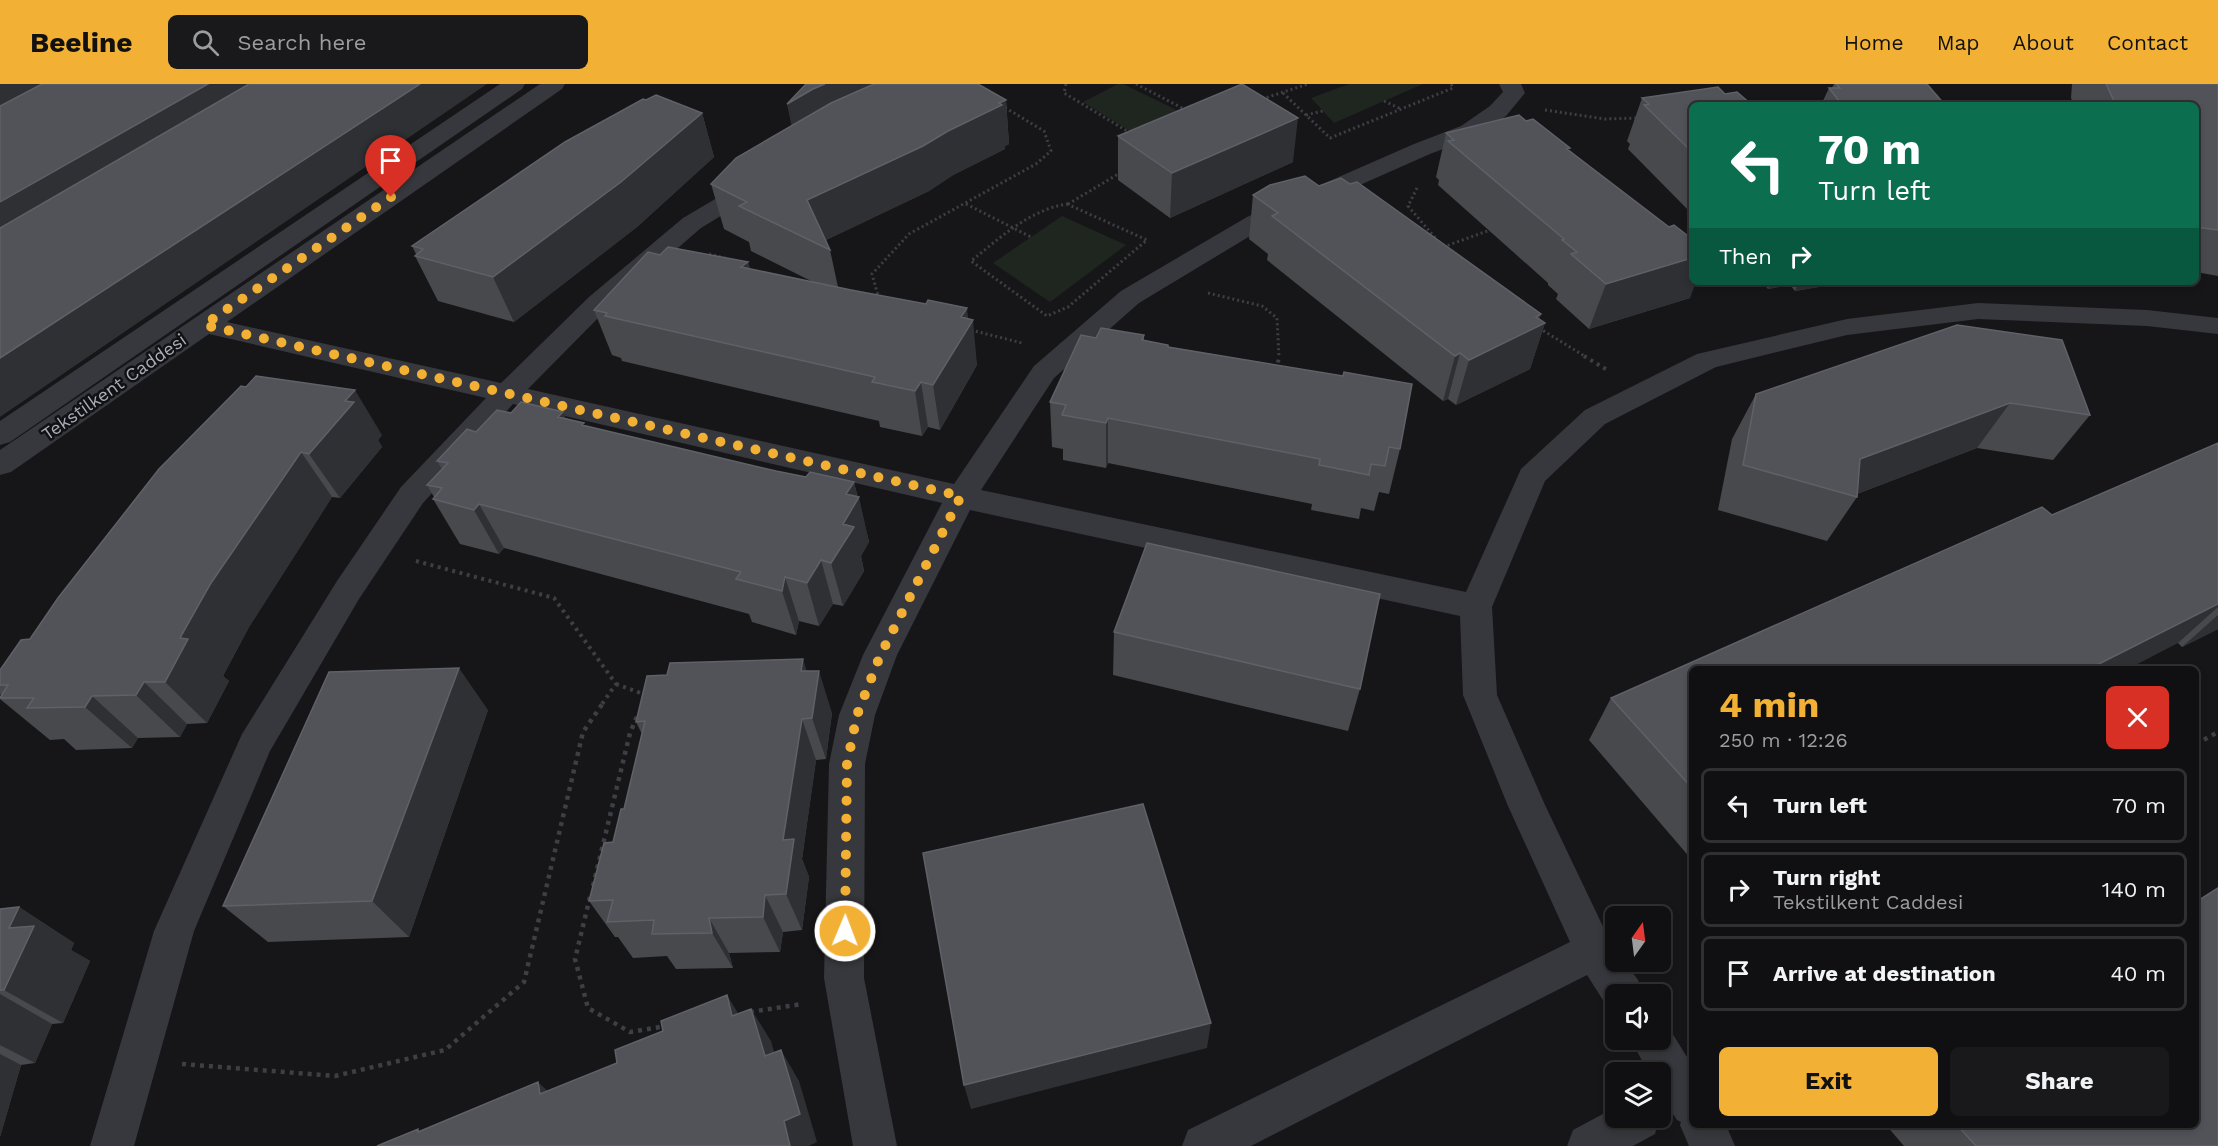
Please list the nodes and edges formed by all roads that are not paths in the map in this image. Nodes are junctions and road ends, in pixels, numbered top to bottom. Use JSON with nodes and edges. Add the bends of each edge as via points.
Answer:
{"nodes":[{"id":1,"x":514,"y":84,"type":"edge"},
{"id":2,"x":554,"y":84,"type":"edge"},
{"id":3,"x":1507,"y":94,"type":"edge"},
{"id":4,"x":778,"y":171,"type":"edge"},
{"id":5,"x":204,"y":325,"type":"junction"},
{"id":6,"x":2218,"y":326,"type":"edge"},
{"id":7,"x":507,"y":393,"type":"junction"},
{"id":8,"x":0,"y":435,"type":"edge"},
{"id":9,"x":0,"y":465,"type":"edge"},
{"id":10,"x":961,"y":496,"type":"junction"},
{"id":11,"x":1476,"y":607,"type":"junction"},
{"id":12,"x":1594,"y":951,"type":"junction"},
{"id":13,"x":1616,"y":984,"type":"edge"},
{"id":14,"x":1657,"y":1050,"type":"edge"},
{"id":15,"x":1685,"y":1107,"type":"edge"},
{"id":16,"x":1621,"y":1128,"type":"edge"},
{"id":17,"x":1700,"y":1128,"type":"edge"},
{"id":18,"x":112,"y":1146,"type":"edge"},
{"id":19,"x":875,"y":1146,"type":"edge"},
{"id":20,"x":1204,"y":1146,"type":"edge"},
{"id":21,"x":1588,"y":1146,"type":"edge"},
{"id":22,"x":1713,"y":1146,"type":"edge"}],
"edges":[{"from":1,"to":8,"type":"street","name":"Tekstilkent Caddesi"},
{"from":2,"to":5,"type":"street","name":"Tekstilkent Caddesi"},
{"from":3,"to":10,"type":"street","via":[[1469,131],[1256,222],[1130,297],[1044,372]]},
{"from":4,"to":7,"type":"street","via":[[692,223],[598,303]]},
{"from":5,"to":7,"type":"street"},
{"from":5,"to":9,"type":"street","name":"Tekstilkent Caddesi"},
{"from":6,"to":11,"type":"street","via":[[2147,318],[1978,311],[1847,327],[1707,360],[1595,417],[1532,476]]},
{"from":7,"to":10,"type":"street"},
{"from":7,"to":18,"type":"street","via":[[412,495],[346,592],[255,746],[174,932]]},
{"from":10,"to":11,"type":"street"},
{"from":10,"to":19,"type":"street","via":[[880,656],[857,715],[847,764],[844,978]]},
{"from":11,"to":12,"type":"street","via":[[1480,695]]},
{"from":12,"to":13,"type":"street"},
{"from":12,"to":20,"type":"street"},
{"from":14,"to":15,"type":"street"},
{"from":16,"to":21,"type":"street"},
{"from":17,"to":22,"type":"street"}]}
